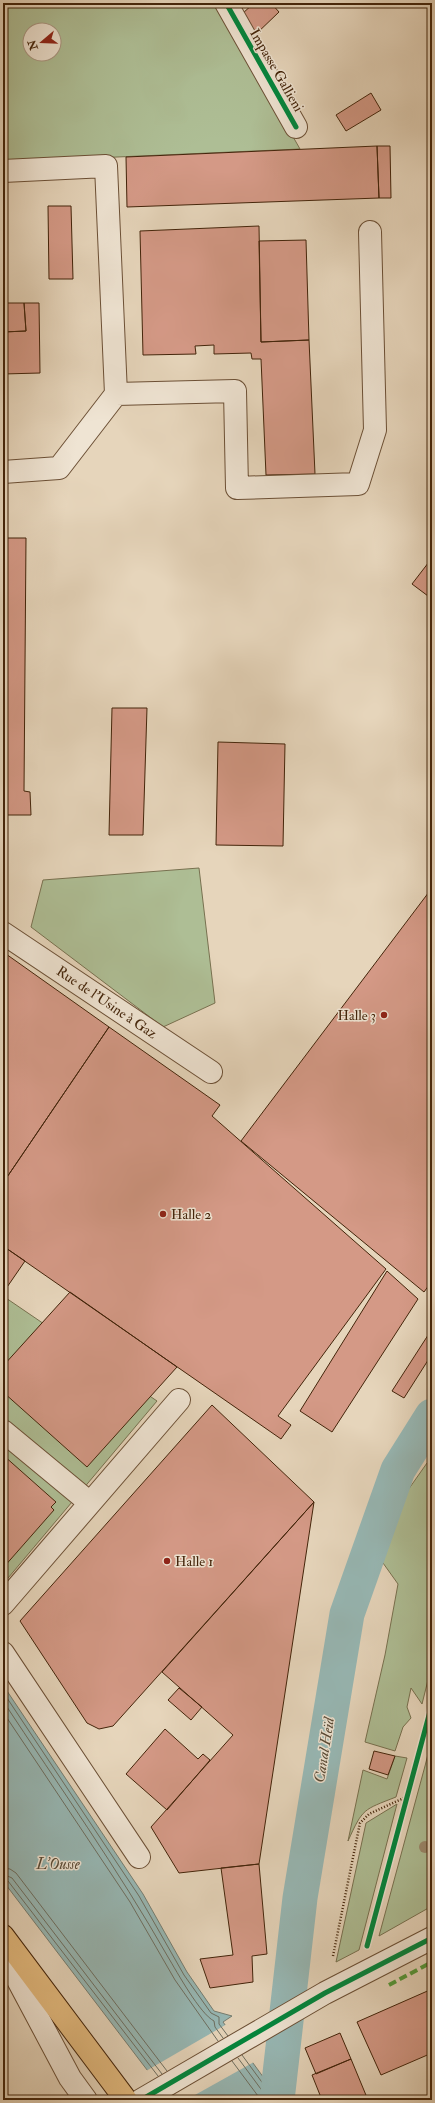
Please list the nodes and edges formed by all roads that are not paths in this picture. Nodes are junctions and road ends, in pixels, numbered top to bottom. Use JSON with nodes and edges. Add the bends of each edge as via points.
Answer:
{"nodes":[{"id":1,"x":226,"y":3,"type":"edge"},
{"id":2,"x":296,"y":127,"type":"dead end"},
{"id":3,"x":3,"y":171,"type":"edge"},
{"id":4,"x":370,"y":232,"type":"dead end"},
{"id":5,"x":116,"y":394,"type":"junction"},
{"id":6,"x":3,"y":472,"type":"edge"},
{"id":7,"x":3,"y":933,"type":"edge"},
{"id":8,"x":211,"y":1072,"type":"dead end"},
{"id":9,"x":179,"y":1400,"type":"dead end"},
{"id":10,"x":3,"y":1431,"type":"edge"},
{"id":11,"x":90,"y":1504,"type":"junction"},
{"id":12,"x":3,"y":1604,"type":"edge"},
{"id":13,"x":3,"y":1652,"type":"edge"},
{"id":14,"x":139,"y":1857,"type":"dead end"},
{"id":15,"x":3,"y":1936,"type":"edge"},
{"id":16,"x":432,"y":1938,"type":"edge"},
{"id":17,"x":3,"y":1952,"type":"edge"},
{"id":18,"x":150,"y":2094,"type":"edge"},
{"id":19,"x":86,"y":2100,"type":"edge"},
{"id":20,"x":126,"y":2100,"type":"edge"}],
"edges":[{"from":1,"to":2,"type":"street","name":"Impasse Gallieni"},
{"from":3,"to":5,"type":"street","via":[[106,166]]},
{"from":4,"to":5,"type":"street","via":[[375,430],[358,484],[237,488],[235,390]]},
{"from":5,"to":6,"type":"street","via":[[59,468]]},
{"from":7,"to":8,"type":"street","name":"Rue de l'Usine à Gaz"},
{"from":9,"to":11,"type":"street"},
{"from":10,"to":11,"type":"street"},
{"from":11,"to":12,"type":"street"},
{"from":13,"to":14,"type":"street"},
{"from":15,"to":20,"type":"main road"},
{"from":16,"to":18,"type":"street","via":[[322,1995]]},
{"from":17,"to":19,"type":"street","via":[[70,2078]]}]}
